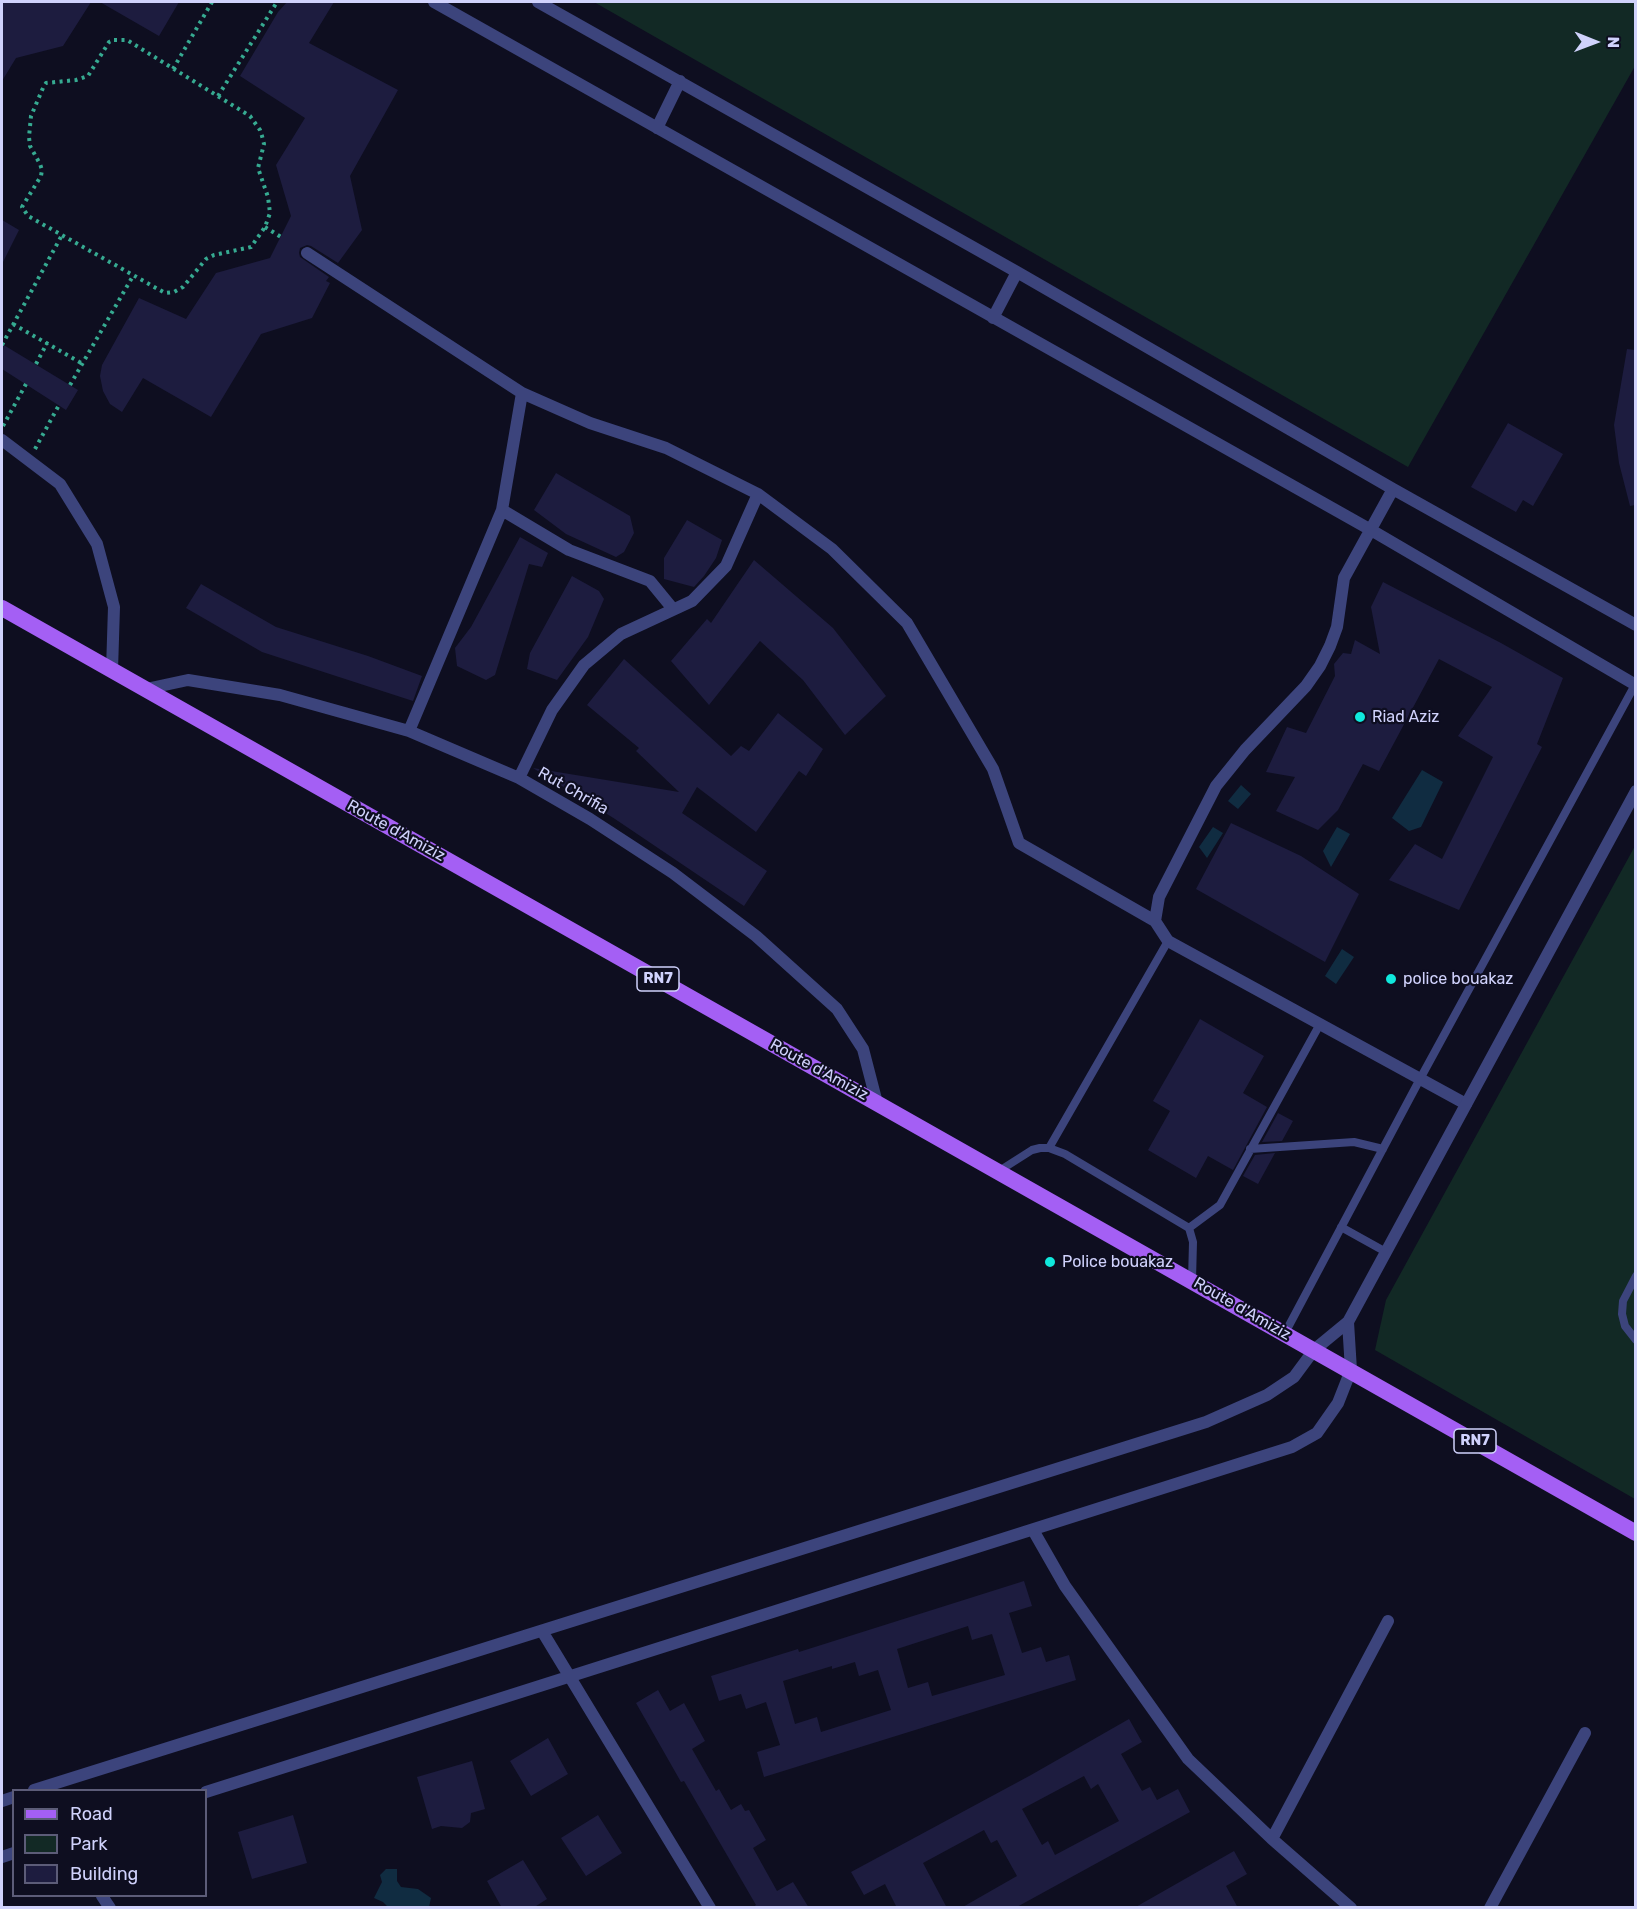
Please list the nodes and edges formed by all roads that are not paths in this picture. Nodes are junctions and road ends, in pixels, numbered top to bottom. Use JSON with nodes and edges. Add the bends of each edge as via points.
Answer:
{"nodes":[{"id":1,"x":434,"y":2,"type":"edge"},
{"id":2,"x":538,"y":2,"type":"edge"},
{"id":3,"x":680,"y":81,"type":"junction"},
{"id":4,"x":657,"y":128,"type":"junction"},
{"id":5,"x":307,"y":253,"type":"dead end"},
{"id":6,"x":1017,"y":272,"type":"junction"},
{"id":7,"x":993,"y":318,"type":"junction"},
{"id":8,"x":522,"y":393,"type":"junction"},
{"id":9,"x":2,"y":440,"type":"edge"},
{"id":10,"x":1393,"y":489,"type":"junction"},
{"id":11,"x":759,"y":494,"type":"junction"},
{"id":12,"x":502,"y":510,"type":"junction"},
{"id":13,"x":1371,"y":530,"type":"junction"},
{"id":14,"x":2,"y":608,"type":"edge"},
{"id":15,"x":673,"y":609,"type":"junction"},
{"id":16,"x":1635,"y":626,"type":"edge"},
{"id":17,"x":112,"y":670,"type":"junction"},
{"id":18,"x":1635,"y":684,"type":"edge"},
{"id":19,"x":146,"y":689,"type":"junction"},
{"id":20,"x":409,"y":730,"type":"junction"},
{"id":21,"x":519,"y":778,"type":"junction"},
{"id":22,"x":1635,"y":791,"type":"edge"},
{"id":23,"x":1155,"y":921,"type":"junction"},
{"id":24,"x":1168,"y":941,"type":"junction"},
{"id":25,"x":1320,"y":1024,"type":"junction"},
{"id":26,"x":1420,"y":1079,"type":"junction"},
{"id":27,"x":877,"y":1103,"type":"junction"},
{"id":28,"x":1466,"y":1104,"type":"junction"},
{"id":29,"x":1048,"y":1148,"type":"junction"},
{"id":30,"x":1250,"y":1149,"type":"junction"},
{"id":31,"x":1383,"y":1149,"type":"junction"},
{"id":32,"x":998,"y":1171,"type":"junction"},
{"id":33,"x":1341,"y":1227,"type":"junction"},
{"id":34,"x":1190,"y":1228,"type":"junction"},
{"id":35,"x":1386,"y":1252,"type":"junction"},
{"id":36,"x":1635,"y":1276,"type":"edge"},
{"id":37,"x":1192,"y":1280,"type":"junction"},
{"id":38,"x":1348,"y":1322,"type":"junction"},
{"id":39,"x":1285,"y":1333,"type":"junction"},
{"id":40,"x":1635,"y":1340,"type":"edge"},
{"id":41,"x":1314,"y":1350,"type":"junction"},
{"id":42,"x":1351,"y":1370,"type":"junction"},
{"id":43,"x":1033,"y":1530,"type":"junction"},
{"id":44,"x":1635,"y":1533,"type":"edge"},
{"id":45,"x":1388,"y":1621,"type":"dead end"},
{"id":46,"x":542,"y":1631,"type":"junction"},
{"id":47,"x":568,"y":1677,"type":"junction"},
{"id":48,"x":1585,"y":1733,"type":"dead end"},
{"id":49,"x":40,"y":1789,"type":"edge"},
{"id":50,"x":207,"y":1792,"type":"edge"},
{"id":51,"x":1272,"y":1839,"type":"junction"},
{"id":52,"x":710,"y":1908,"type":"edge"},
{"id":53,"x":1351,"y":1908,"type":"edge"},
{"id":54,"x":1490,"y":1908,"type":"edge"}],
"edges":[{"from":1,"to":4,"type":"street"},
{"from":2,"to":3,"type":"street"},
{"from":3,"to":4,"type":"street"},
{"from":3,"to":6,"type":"street"},
{"from":4,"to":7,"type":"street"},
{"from":5,"to":8,"type":"street"},
{"from":6,"to":7,"type":"street"},
{"from":6,"to":10,"type":"street"},
{"from":7,"to":13,"type":"street"},
{"from":8,"to":11,"type":"street","via":[[590,423],[666,448]]},
{"from":8,"to":12,"type":"street"},
{"from":9,"to":17,"type":"street","via":[[60,484],[97,544],[114,607]]},
{"from":10,"to":13,"type":"street"},
{"from":10,"to":16,"type":"street"},
{"from":11,"to":15,"type":"street","via":[[726,566],[692,601]]},
{"from":11,"to":23,"type":"street","via":[[832,549],[907,623],[993,769],[1019,843]]},
{"from":12,"to":15,"type":"street","via":[[569,550],[650,581]]},
{"from":12,"to":20,"type":"street"},
{"from":13,"to":18,"type":"street"},
{"from":13,"to":23,"type":"street","via":[[1344,578],[1337,627],[1320,666],[1216,786],[1159,897]]},
{"from":14,"to":17,"type":"main road","name":"Route d'Amiziz","number":"RN7"},
{"from":15,"to":21,"type":"street","via":[[621,634],[584,665],[552,710]]},
{"from":17,"to":19,"type":"main road","name":"Route d'Amiziz","number":"RN7"},
{"from":18,"to":26,"type":"lane"},
{"from":19,"to":20,"type":"street","name":"Rut Chrifia","via":[[188,680],[280,694]]},
{"from":19,"to":27,"type":"main road","name":"Route d'Amiziz","number":"RN7"},
{"from":20,"to":21,"type":"street","name":"Rut Chrifia"},
{"from":21,"to":27,"type":"street","name":"Rut Chrifia","via":[[673,873],[756,936],[837,1010],[863,1049]]},
{"from":22,"to":28,"type":"street"},
{"from":23,"to":24,"type":"street"},
{"from":24,"to":25,"type":"street"},
{"from":24,"to":29,"type":"lane"},
{"from":25,"to":26,"type":"street"},
{"from":25,"to":30,"type":"lane"},
{"from":26,"to":28,"type":"street"},
{"from":26,"to":31,"type":"lane"},
{"from":27,"to":32,"type":"main road","name":"Route d'Amiziz","number":"RN7"},
{"from":28,"to":35,"type":"street"},
{"from":29,"to":32,"type":"lane","via":[[1032,1150]]},
{"from":29,"to":34,"type":"lane","via":[[1065,1154]]},
{"from":30,"to":31,"type":"lane","via":[[1354,1142]]},
{"from":30,"to":34,"type":"lane","via":[[1220,1204]]},
{"from":31,"to":33,"type":"lane"},
{"from":32,"to":37,"type":"main road","name":"Route d'Amiziz","number":"RN7"},
{"from":33,"to":35,"type":"lane"},
{"from":33,"to":39,"type":"lane"},
{"from":34,"to":37,"type":"lane"},
{"from":35,"to":38,"type":"street"},
{"from":36,"to":40,"type":"lane","via":[[1623,1301],[1622,1314]]},
{"from":37,"to":39,"type":"main road","name":"Route d'Amiziz","number":"RN7"},
{"from":38,"to":41,"type":"street"},
{"from":38,"to":42,"type":"street"},
{"from":39,"to":41,"type":"main road","name":"Route d'Amiziz","number":"RN7"},
{"from":41,"to":42,"type":"main road","name":"Route d'Amiziz","number":"RN7"},
{"from":41,"to":46,"type":"street","via":[[1294,1377],[1267,1395],[1206,1422]]},
{"from":42,"to":43,"type":"street","via":[[1338,1403],[1317,1432],[1292,1448]]},
{"from":42,"to":44,"type":"main road","name":"Route d'Amiziz","number":"RN7"},
{"from":43,"to":47,"type":"street"},
{"from":43,"to":51,"type":"street","via":[[1065,1586],[1188,1759]]},
{"from":45,"to":51,"type":"street"},
{"from":46,"to":47,"type":"street"},
{"from":46,"to":49,"type":"street"},
{"from":47,"to":50,"type":"street"},
{"from":47,"to":52,"type":"street"},
{"from":48,"to":54,"type":"street"},
{"from":51,"to":53,"type":"street"}]}
